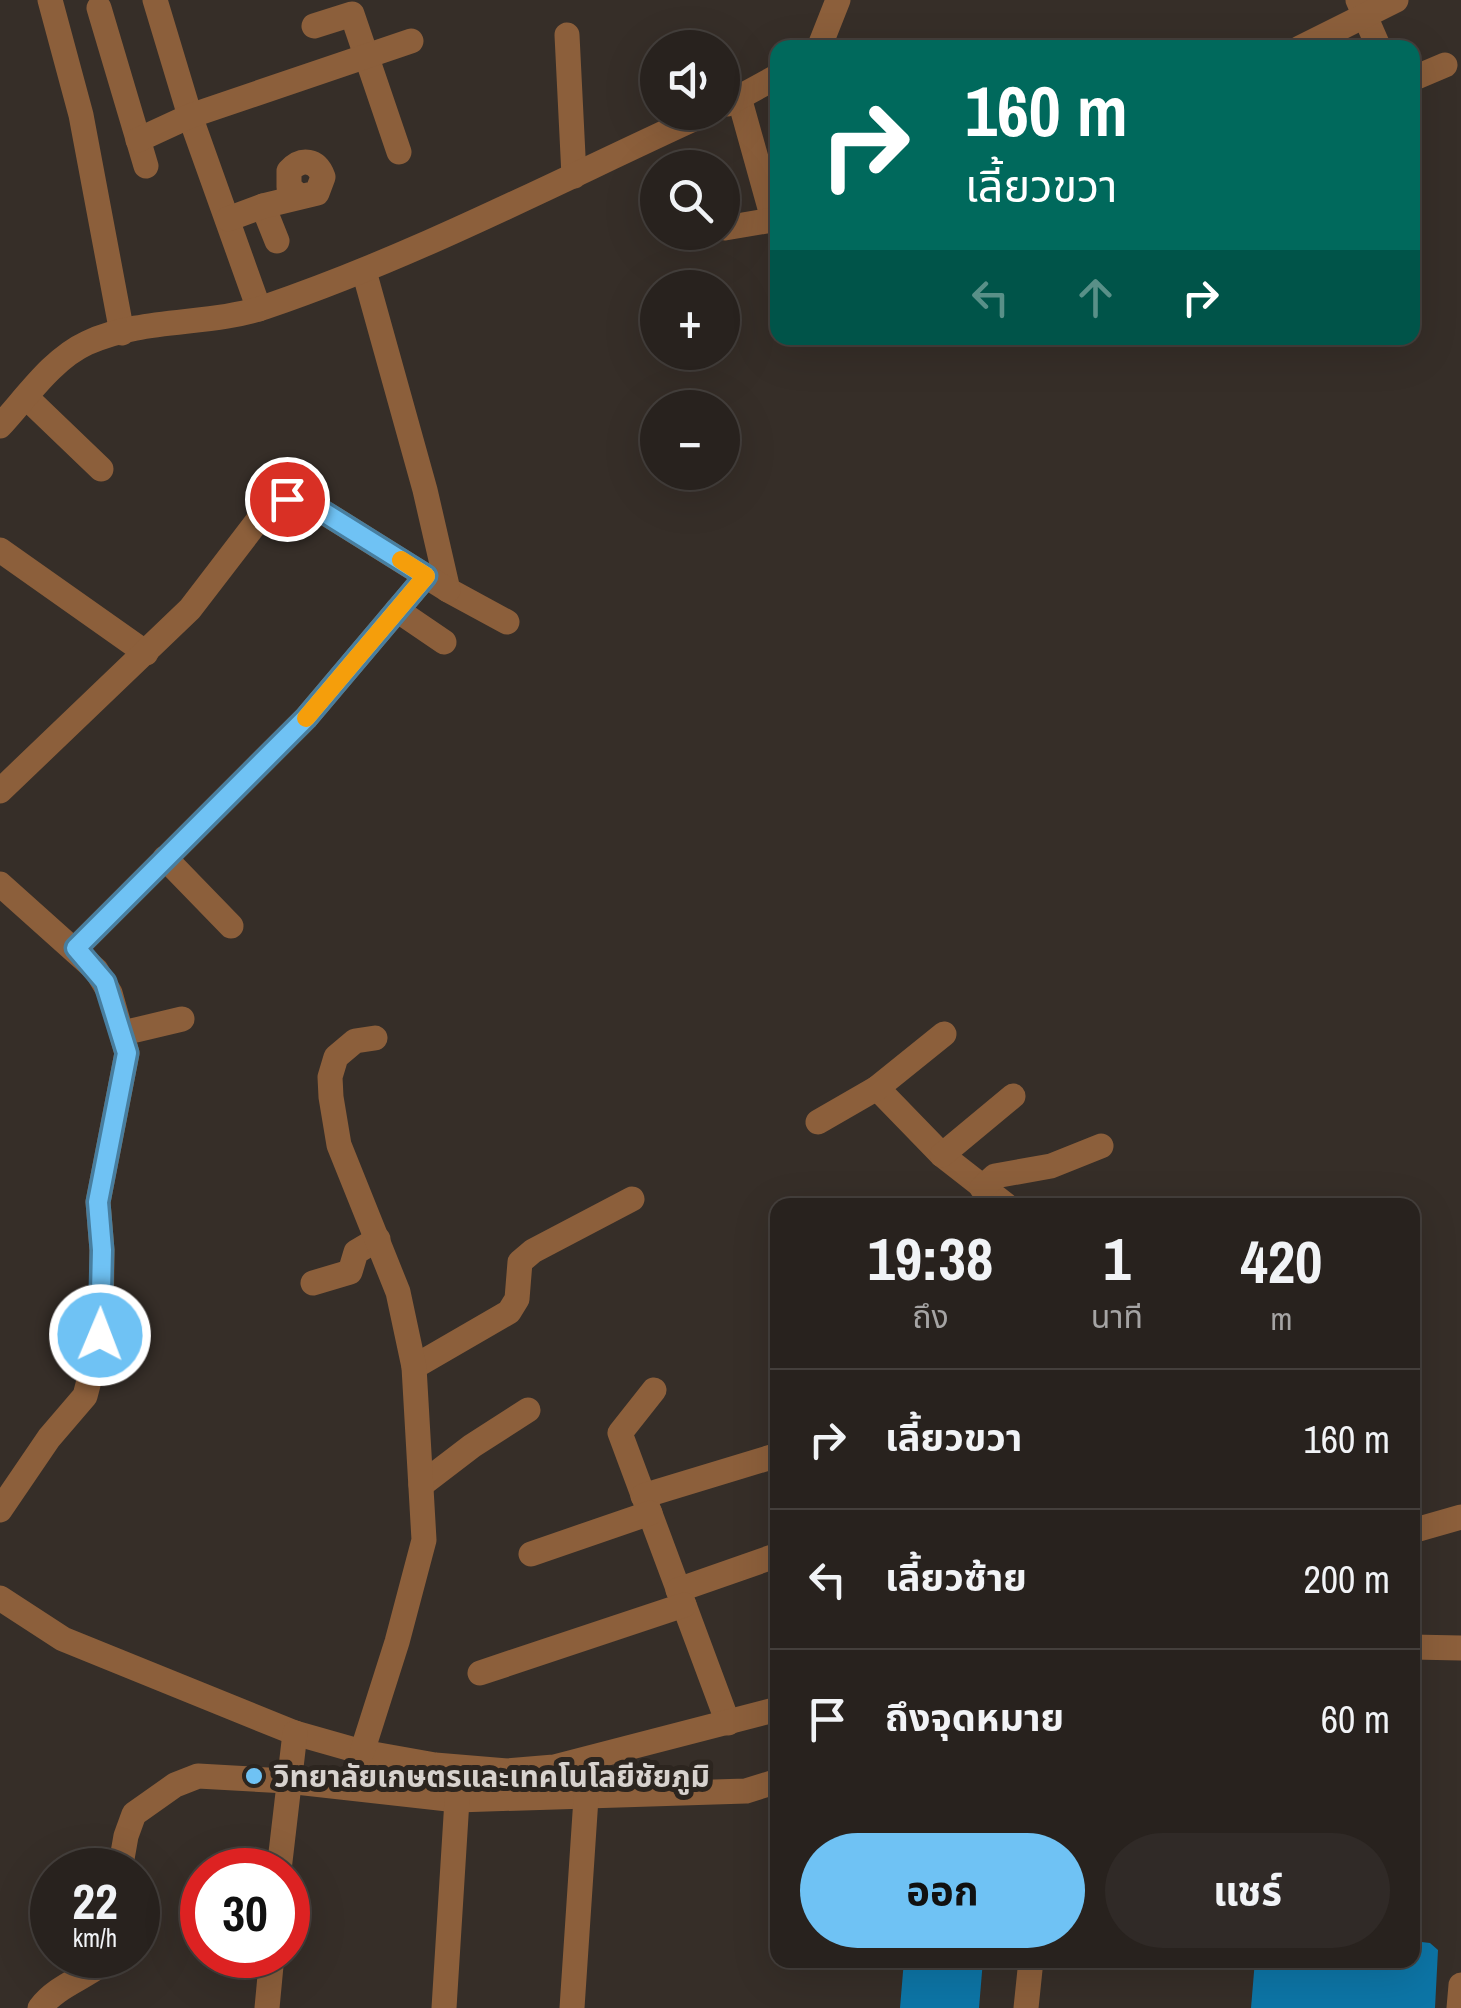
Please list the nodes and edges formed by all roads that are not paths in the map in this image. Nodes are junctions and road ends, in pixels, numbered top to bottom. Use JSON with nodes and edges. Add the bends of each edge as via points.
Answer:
{"nodes":[{"id":1,"x":50,"y":0,"type":"edge"},
{"id":2,"x":155,"y":0,"type":"edge"},
{"id":3,"x":838,"y":0,"type":"edge"},
{"id":4,"x":1396,"y":0,"type":"edge"},
{"id":5,"x":99,"y":8,"type":"dead end"},
{"id":6,"x":1362,"y":8,"type":"edge"},
{"id":7,"x":314,"y":26,"type":"dead end"},
{"id":8,"x":567,"y":36,"type":"dead end"},
{"id":9,"x":823,"y":40,"type":"edge"},
{"id":10,"x":1312,"y":40,"type":"edge"},
{"id":11,"x":1376,"y":40,"type":"edge"},
{"id":12,"x":411,"y":41,"type":"dead end"},
{"id":13,"x":366,"y":57,"type":"junction"},
{"id":14,"x":1445,"y":65,"type":"dead end"},
{"id":15,"x":1420,"y":76,"type":"edge"},
{"id":16,"x":770,"y":80,"type":"edge"},
{"id":17,"x":740,"y":97,"type":"edge"},
{"id":18,"x":190,"y":116,"type":"junction"},
{"id":19,"x":740,"y":126,"type":"edge"},
{"id":20,"x":671,"y":130,"type":"edge"},
{"id":21,"x":138,"y":140,"type":"junction"},
{"id":22,"x":398,"y":152,"type":"dead end"},
{"id":23,"x":146,"y":166,"type":"dead end"},
{"id":24,"x":574,"y":176,"type":"junction"},
{"id":25,"x":298,"y":196,"type":"dead end"},
{"id":26,"x":263,"y":206,"type":"junction"},
{"id":27,"x":770,"y":206,"type":"edge"},
{"id":28,"x":228,"y":219,"type":"junction"},
{"id":29,"x":770,"y":220,"type":"edge"},
{"id":30,"x":740,"y":225,"type":"edge"},
{"id":31,"x":277,"y":242,"type":"dead end"},
{"id":32,"x":364,"y":271,"type":"junction"},
{"id":33,"x":259,"y":309,"type":"junction"},
{"id":34,"x":122,"y":333,"type":"junction"},
{"id":35,"x":26,"y":398,"type":"junction"},
{"id":36,"x":0,"y":426,"type":"edge"},
{"id":37,"x":101,"y":469,"type":"dead end"},
{"id":38,"x":0,"y":550,"type":"edge"},
{"id":39,"x":426,"y":576,"type":"junction"},
{"id":40,"x":448,"y":590,"type":"junction"},
{"id":41,"x":396,"y":610,"type":"junction"},
{"id":42,"x":507,"y":622,"type":"dead end"},
{"id":43,"x":444,"y":642,"type":"dead end"},
{"id":44,"x":146,"y":653,"type":"junction"},
{"id":45,"x":0,"y":791,"type":"edge"},
{"id":46,"x":166,"y":858,"type":"junction"},
{"id":47,"x":0,"y":884,"type":"edge"},
{"id":48,"x":231,"y":926,"type":"dead end"},
{"id":49,"x":76,"y":948,"type":"junction"},
{"id":50,"x":182,"y":1019,"type":"dead end"},
{"id":51,"x":123,"y":1033,"type":"junction"},
{"id":52,"x":944,"y":1034,"type":"dead end"},
{"id":53,"x":374,"y":1038,"type":"dead end"},
{"id":54,"x":877,"y":1088,"type":"junction"},
{"id":55,"x":1013,"y":1096,"type":"dead end"},
{"id":56,"x":818,"y":1122,"type":"dead end"},
{"id":57,"x":1100,"y":1146,"type":"dead end"},
{"id":58,"x":942,"y":1155,"type":"junction"},
{"id":59,"x":982,"y":1188,"type":"junction"},
{"id":60,"x":996,"y":1198,"type":"edge"},
{"id":61,"x":632,"y":1199,"type":"dead end"},
{"id":62,"x":378,"y":1238,"type":"junction"},
{"id":63,"x":313,"y":1283,"type":"dead end"},
{"id":64,"x":414,"y":1366,"type":"junction"},
{"id":65,"x":654,"y":1390,"type":"dead end"},
{"id":66,"x":528,"y":1410,"type":"dead end"},
{"id":67,"x":770,"y":1458,"type":"edge"},
{"id":68,"x":421,"y":1485,"type":"junction"},
{"id":69,"x":647,"y":1505,"type":"junction"},
{"id":70,"x":0,"y":1510,"type":"edge"},
{"id":71,"x":1461,"y":1518,"type":"edge"},
{"id":72,"x":1420,"y":1529,"type":"edge"},
{"id":73,"x":531,"y":1554,"type":"dead end"},
{"id":74,"x":770,"y":1558,"type":"edge"},
{"id":75,"x":681,"y":1597,"type":"junction"},
{"id":76,"x":0,"y":1598,"type":"edge"},
{"id":77,"x":1420,"y":1647,"type":"edge"},
{"id":78,"x":1461,"y":1648,"type":"edge"},
{"id":79,"x":480,"y":1673,"type":"dead end"},
{"id":80,"x":770,"y":1711,"type":"edge"},
{"id":81,"x":728,"y":1723,"type":"junction"},
{"id":82,"x":295,"y":1732,"type":"junction"},
{"id":83,"x":362,"y":1752,"type":"junction"},
{"id":84,"x":288,"y":1780,"type":"junction"},
{"id":85,"x":770,"y":1784,"type":"edge"},
{"id":86,"x":586,"y":1798,"type":"junction"},
{"id":87,"x":457,"y":1800,"type":"junction"},
{"id":88,"x":124,"y":1848,"type":"edge"},
{"id":89,"x":282,"y":1848,"type":"edge"},
{"id":90,"x":1029,"y":1968,"type":"edge"},
{"id":91,"x":83,"y":1978,"type":"edge"},
{"id":92,"x":270,"y":1978,"type":"edge"},
{"id":93,"x":1461,"y":1985,"type":"edge"},
{"id":94,"x":40,"y":2008,"type":"edge"},
{"id":95,"x":267,"y":2008,"type":"edge"},
{"id":96,"x":444,"y":2008,"type":"edge"},
{"id":97,"x":572,"y":2008,"type":"edge"},
{"id":98,"x":1026,"y":2008,"type":"edge"},
{"id":99,"x":1460,"y":2008,"type":"edge"}],
"edges":[{"from":1,"to":34,"type":"street","via":[[81,115]]},
{"from":2,"to":18,"type":"street"},
{"from":3,"to":9,"type":"street"},
{"from":4,"to":6,"type":"street"},
{"from":5,"to":21,"type":"street"},
{"from":6,"to":10,"type":"street"},
{"from":6,"to":11,"type":"street"},
{"from":7,"to":13,"type":"street","via":[[352,14]]},
{"from":8,"to":24,"type":"street"},
{"from":12,"to":13,"type":"street"},
{"from":13,"to":18,"type":"street"},
{"from":13,"to":22,"type":"street"},
{"from":14,"to":15,"type":"street"},
{"from":16,"to":17,"type":"street"},
{"from":18,"to":21,"type":"street"},
{"from":18,"to":28,"type":"street"},
{"from":19,"to":27,"type":"street"},
{"from":20,"to":24,"type":"street"},
{"from":21,"to":23,"type":"street"},
{"from":24,"to":32,"type":"street"},
{"from":25,"to":26,"type":"street"},
{"from":26,"to":28,"type":"street"},
{"from":26,"to":31,"type":"street"},
{"from":28,"to":33,"type":"street"},
{"from":29,"to":30,"type":"street"},
{"from":32,"to":33,"type":"street"},
{"from":32,"to":40,"type":"street"},
{"from":33,"to":34,"type":"street"},
{"from":34,"to":35,"type":"street","via":[[78,348]]},
{"from":35,"to":36,"type":"street"},
{"from":35,"to":37,"type":"street"},
{"from":38,"to":44,"type":"street"},
{"from":39,"to":40,"type":"street"},
{"from":39,"to":41,"type":"street"},
{"from":39,"to":44,"type":"street","via":[[309,503],[278,500],[266,506],[202,594]]},
{"from":40,"to":42,"type":"street"},
{"from":41,"to":43,"type":"street"},
{"from":41,"to":46,"type":"street","via":[[306,718]]},
{"from":44,"to":45,"type":"street"},
{"from":46,"to":48,"type":"street"},
{"from":46,"to":49,"type":"street"},
{"from":47,"to":49,"type":"street"},
{"from":49,"to":51,"type":"street","via":[[105,982]]},
{"from":50,"to":51,"type":"street"},
{"from":51,"to":70,"type":"street","via":[[126,1063],[98,1202],[100,1335],[84,1396]]},
{"from":52,"to":54,"type":"street"},
{"from":53,"to":62,"type":"street","via":[[344,1048],[330,1077],[339,1145]]},
{"from":54,"to":56,"type":"street"},
{"from":54,"to":58,"type":"street"},
{"from":55,"to":58,"type":"street"},
{"from":57,"to":59,"type":"street","via":[[1051,1166],[995,1176]]},
{"from":58,"to":59,"type":"street"},
{"from":59,"to":60,"type":"street"},
{"from":61,"to":64,"type":"street","via":[[534,1251],[520,1262],[509,1312]]},
{"from":62,"to":63,"type":"street","via":[[356,1252],[350,1272]]},
{"from":62,"to":64,"type":"street"},
{"from":64,"to":68,"type":"street"},
{"from":65,"to":69,"type":"street","via":[[620,1432]]},
{"from":66,"to":68,"type":"street"},
{"from":67,"to":69,"type":"street"},
{"from":68,"to":83,"type":"street","via":[[424,1540]]},
{"from":69,"to":73,"type":"street"},
{"from":69,"to":75,"type":"street"},
{"from":71,"to":72,"type":"street"},
{"from":74,"to":75,"type":"street"},
{"from":75,"to":79,"type":"street"},
{"from":75,"to":81,"type":"street"},
{"from":76,"to":82,"type":"street","via":[[63,1639]]},
{"from":77,"to":78,"type":"street"},
{"from":80,"to":81,"type":"street"},
{"from":81,"to":83,"type":"street","via":[[527,1770],[460,1768]]},
{"from":82,"to":83,"type":"street"},
{"from":82,"to":84,"type":"street"},
{"from":84,"to":87,"type":"street"},
{"from":84,"to":88,"type":"street","via":[[198,1776],[175,1785],[134,1814]]},
{"from":84,"to":89,"type":"street"},
{"from":85,"to":86,"type":"street","via":[[746,1792]]},
{"from":86,"to":87,"type":"street"},
{"from":86,"to":97,"type":"street"},
{"from":87,"to":96,"type":"street"},
{"from":90,"to":98,"type":"street"},
{"from":91,"to":94,"type":"street","via":[[53,1991]]},
{"from":92,"to":95,"type":"street"},
{"from":93,"to":99,"type":"street"}]}
